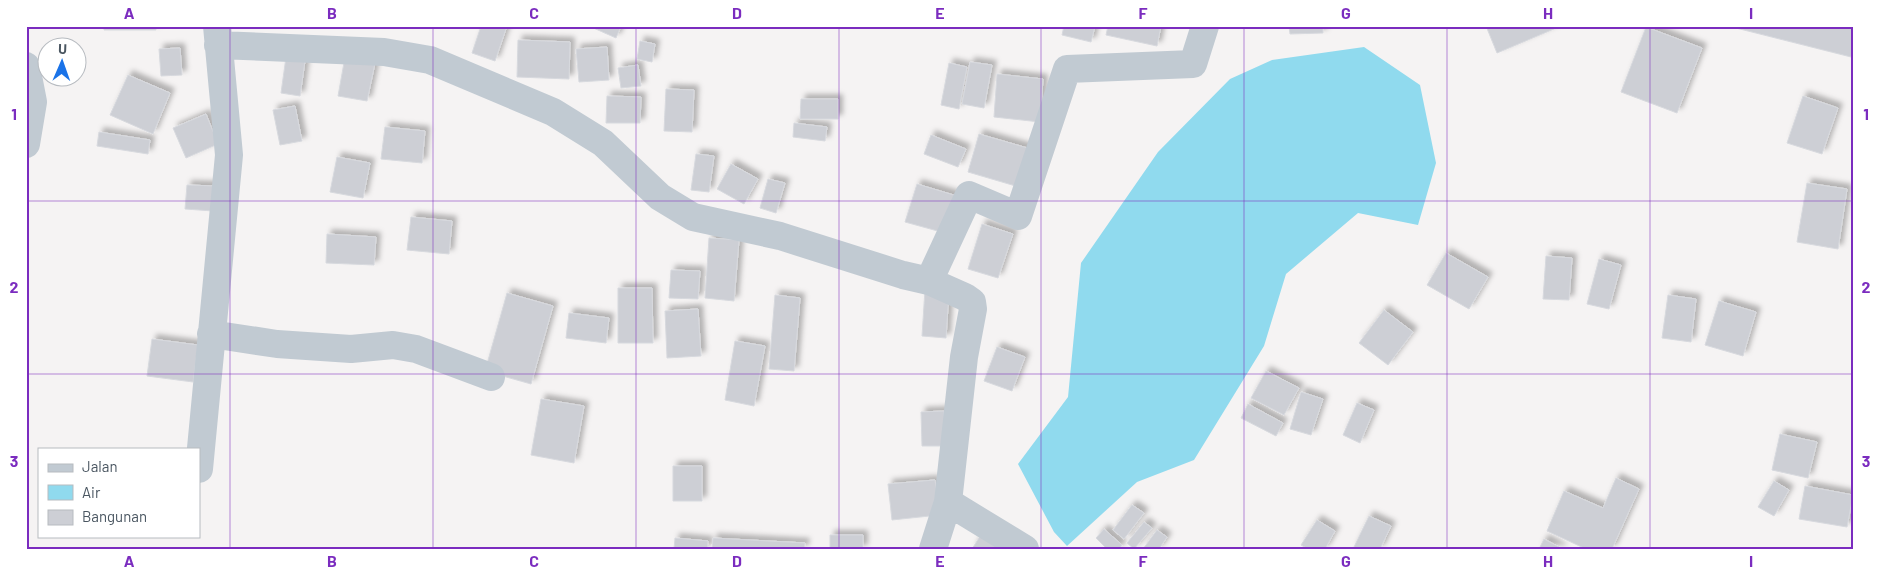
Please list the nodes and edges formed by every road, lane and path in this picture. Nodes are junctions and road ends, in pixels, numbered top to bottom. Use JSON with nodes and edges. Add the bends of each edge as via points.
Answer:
{"nodes":[{"id":1,"x":1205,"y":26,"type":"edge"},
{"id":2,"x":217,"y":36,"type":"edge"},
{"id":3,"x":26,"y":66,"type":"edge"},
{"id":4,"x":26,"y":144,"type":"edge"},
{"id":5,"x":929,"y":281,"type":"junction"},
{"id":6,"x":210,"y":334,"type":"junction"},
{"id":7,"x":491,"y":377,"type":"dead end"},
{"id":8,"x":200,"y":458,"type":"edge"},
{"id":9,"x":948,"y":502,"type":"junction"},
{"id":10,"x":933,"y":549,"type":"edge"},
{"id":11,"x":1025,"y":549,"type":"edge"}],
"edges":[{"from":1,"to":5,"type":"street","via":[[1193,64],[1067,69],[1018,216],[969,195]]},
{"from":2,"to":5,"type":"street","via":[[384,52],[430,60],[553,112],[603,143],[660,197],[693,217],[780,236]]},
{"from":2,"to":6,"type":"street","via":[[229,155]]},
{"from":3,"to":4,"type":"street","via":[[34,102]]},
{"from":5,"to":9,"type":"street","via":[[966,297],[974,309],[964,356]]},
{"from":6,"to":7,"type":"street","via":[[277,344],[351,349],[408,348]]},
{"from":6,"to":8,"type":"street"},
{"from":9,"to":10,"type":"street"},
{"from":9,"to":11,"type":"street"}]}
